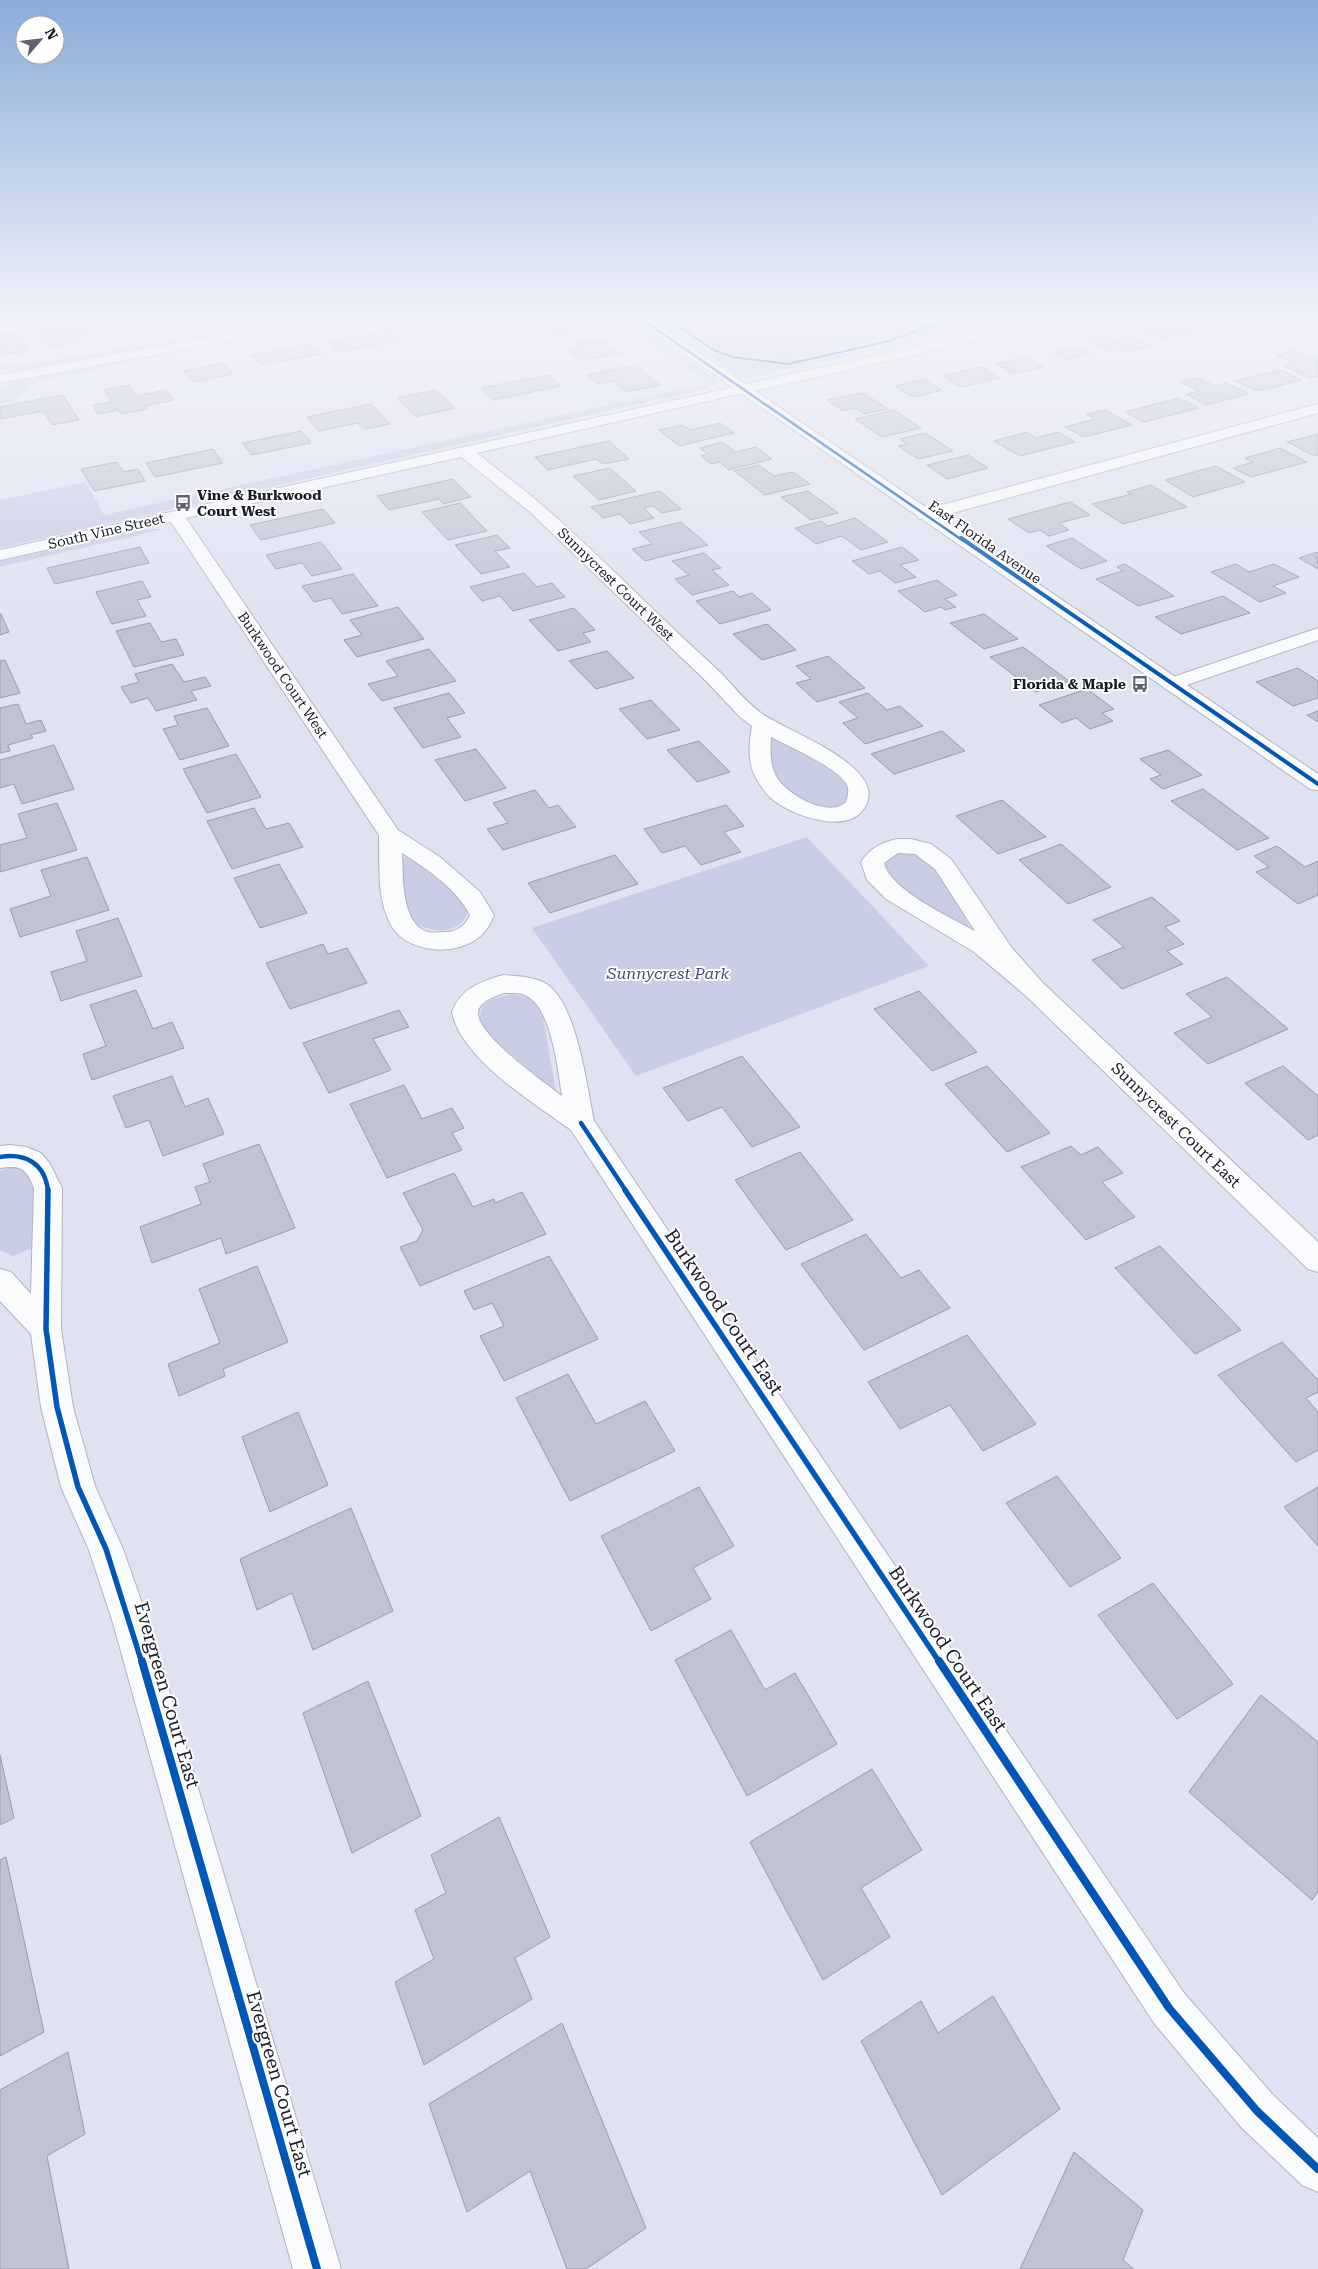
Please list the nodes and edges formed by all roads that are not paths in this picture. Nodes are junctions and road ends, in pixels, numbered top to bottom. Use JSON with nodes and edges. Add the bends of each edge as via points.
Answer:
{"nodes":[{"id":1,"x":591,"y":424,"type":"edge"},
{"id":2,"x":792,"y":424,"type":"edge"},
{"id":3,"x":1260,"y":424,"type":"edge"},
{"id":4,"x":464,"y":452,"type":"junction"},
{"id":5,"x":925,"y":515,"type":"junction"},
{"id":6,"x":176,"y":516,"type":"junction"},
{"id":7,"x":0,"y":555,"type":"edge"},
{"id":8,"x":1318,"y":634,"type":"edge"},
{"id":9,"x":1171,"y":684,"type":"junction"},
{"id":10,"x":762,"y":724,"type":"junction"},
{"id":11,"x":1318,"y":784,"type":"edge"},
{"id":12,"x":390,"y":835,"type":"junction"},
{"id":13,"x":1034,"y":989,"type":"junction"},
{"id":14,"x":581,"y":1123,"type":"junction"},
{"id":15,"x":0,"y":1157,"type":"edge"},
{"id":16,"x":1318,"y":1260,"type":"edge"},
{"id":17,"x":0,"y":1281,"type":"edge"},
{"id":18,"x":46,"y":1329,"type":"junction"},
{"id":19,"x":1318,"y":2169,"type":"edge"},
{"id":20,"x":317,"y":2269,"type":"edge"}],
"edges":[{"from":1,"to":4,"type":"street","name":"South Vine Street"},
{"from":2,"to":5,"type":"street","name":"East Florida Avenue"},
{"from":3,"to":5,"type":"street"},
{"from":4,"to":6,"type":"street","name":"South Vine Street"},
{"from":4,"to":10,"type":"street","name":"Sunnycrest Court West","via":[[536,508]]},
{"from":5,"to":9,"type":"street","name":"East Florida Avenue"},
{"from":6,"to":7,"type":"street","name":"South Vine Street"},
{"from":6,"to":12,"type":"street","name":"Burkwood Court West"},
{"from":8,"to":9,"type":"street"},
{"from":9,"to":11,"type":"street","name":"East Florida Avenue"},
{"from":10,"to":10,"type":"street","name":"Sunnycrest Court West","via":[[836,765],[854,779],[860,790],[859,801],[851,810],[838,815],[821,814],[777,793],[766,779],[760,763]]},
{"from":12,"to":12,"type":"street","name":"Burkwood Court West","via":[[395,911],[406,930],[416,938],[434,942],[454,940],[479,925],[482,915],[472,897],[432,862]]},
{"from":13,"to":13,"type":"street","name":"Sunnycrest Court East","via":[[1002,952],[950,871],[938,858],[918,847],[906,845],[878,854],[872,862],[875,875],[894,894],[983,946]]},
{"from":13,"to":16,"type":"street","name":"Sunnycrest Court East"},
{"from":14,"to":14,"type":"street","name":"Burkwood Court East","via":[[560,1024],[546,999],[538,991],[519,984],[503,984],[485,990],[471,1000],[464,1014],[468,1027],[480,1043]]},
{"from":14,"to":19,"type":"street","name":"Burkwood Court East","via":[[1169,2008],[1257,2112]]},
{"from":15,"to":18,"type":"street","name":"Evergreen Court East","via":[[28,1158],[41,1169],[48,1188]]},
{"from":17,"to":18,"type":"street"},
{"from":18,"to":20,"type":"street","name":"Evergreen Court East","via":[[57,1407],[78,1486],[106,1549],[131,1623]]}]}
